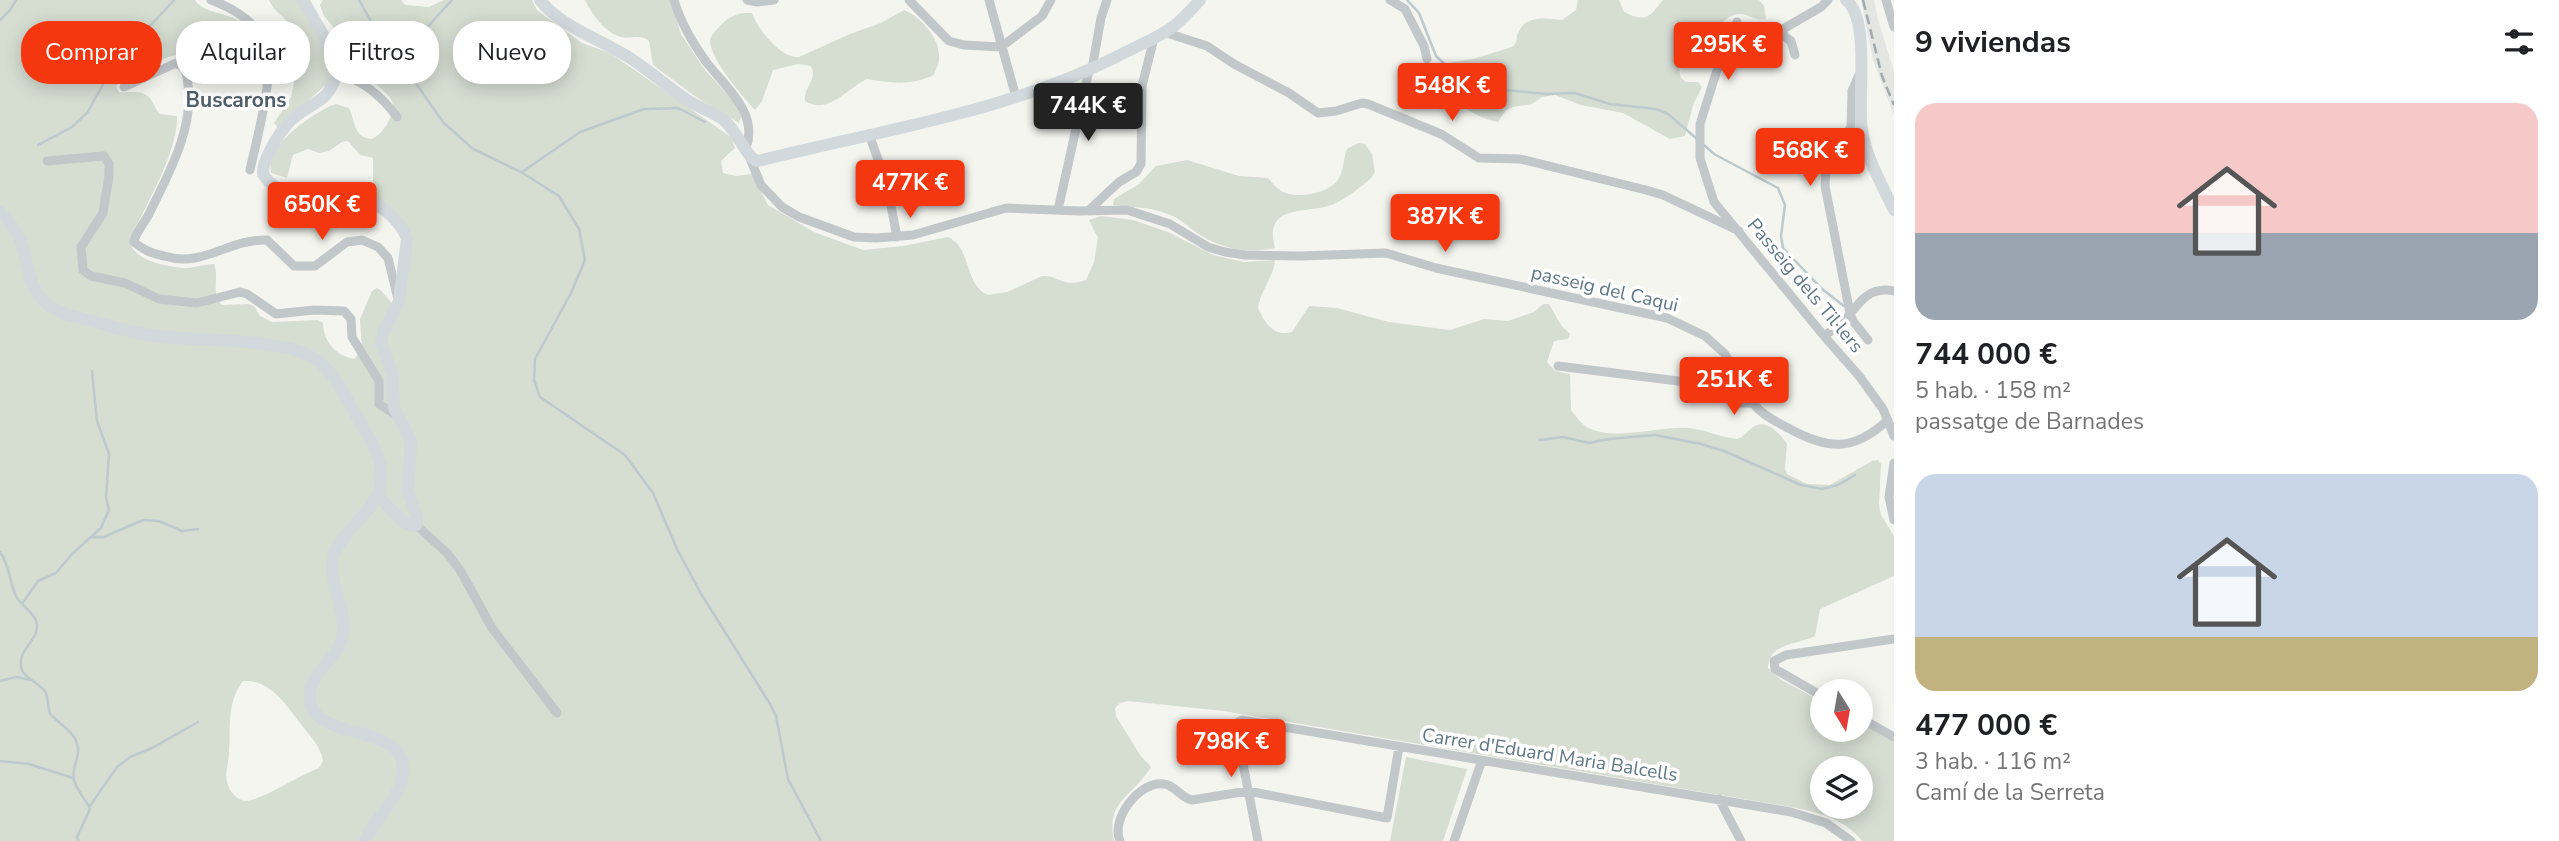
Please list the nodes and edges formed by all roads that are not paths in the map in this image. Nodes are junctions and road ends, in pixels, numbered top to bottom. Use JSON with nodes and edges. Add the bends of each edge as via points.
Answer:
{"nodes":[{"id":1,"x":211,"y":0,"type":"edge"},
{"id":2,"x":303,"y":0,"type":"edge"},
{"id":3,"x":540,"y":0,"type":"edge"},
{"id":4,"x":674,"y":0,"type":"edge"},
{"id":5,"x":747,"y":0,"type":"edge"},
{"id":6,"x":774,"y":0,"type":"edge"},
{"id":7,"x":909,"y":0,"type":"edge"},
{"id":8,"x":989,"y":0,"type":"edge"},
{"id":9,"x":1051,"y":0,"type":"edge"},
{"id":10,"x":1108,"y":0,"type":"edge"},
{"id":11,"x":1200,"y":0,"type":"edge"},
{"id":12,"x":1390,"y":0,"type":"edge"},
{"id":13,"x":1828,"y":0,"type":"edge"},
{"id":14,"x":1846,"y":0,"type":"edge"},
{"id":15,"x":1886,"y":0,"type":"edge"},
{"id":16,"x":1737,"y":22,"type":"dead end"},
{"id":17,"x":1894,"y":27,"type":"edge"},
{"id":18,"x":324,"y":35,"type":"edge"},
{"id":19,"x":1159,"y":35,"type":"junction"},
{"id":20,"x":1000,"y":47,"type":"junction"},
{"id":21,"x":1794,"y":55,"type":"dead end"},
{"id":22,"x":1427,"y":59,"type":"dead end"},
{"id":23,"x":1090,"y":69,"type":"junction"},
{"id":24,"x":1860,"y":74,"type":"junction"},
{"id":25,"x":332,"y":84,"type":"edge"},
{"id":26,"x":361,"y":84,"type":"edge"},
{"id":27,"x":124,"y":87,"type":"dead end"},
{"id":28,"x":1016,"y":97,"type":"junction"},
{"id":29,"x":397,"y":117,"type":"dead end"},
{"id":30,"x":869,"y":134,"type":"junction"},
{"id":31,"x":747,"y":152,"type":"junction"},
{"id":32,"x":47,"y":161,"type":"dead end"},
{"id":33,"x":250,"y":170,"type":"dead end"},
{"id":34,"x":1058,"y":210,"type":"junction"},
{"id":35,"x":1894,"y":210,"type":"edge"},
{"id":36,"x":1088,"y":211,"type":"junction"},
{"id":37,"x":0,"y":212,"type":"edge"},
{"id":38,"x":1739,"y":231,"type":"junction"},
{"id":39,"x":897,"y":237,"type":"junction"},
{"id":40,"x":1894,"y":291,"type":"edge"},
{"id":41,"x":399,"y":300,"type":"junction"},
{"id":42,"x":1850,"y":313,"type":"junction"},
{"id":43,"x":1824,"y":336,"type":"junction"},
{"id":44,"x":1868,"y":340,"type":"dead end"},
{"id":45,"x":1558,"y":366,"type":"dead end"},
{"id":46,"x":1753,"y":404,"type":"junction"},
{"id":47,"x":397,"y":416,"type":"junction"},
{"id":48,"x":1888,"y":420,"type":"junction"},
{"id":49,"x":1894,"y":436,"type":"edge"},
{"id":50,"x":1894,"y":463,"type":"edge"},
{"id":51,"x":377,"y":495,"type":"junction"},
{"id":52,"x":1894,"y":520,"type":"edge"},
{"id":53,"x":416,"y":525,"type":"junction"},
{"id":54,"x":1894,"y":639,"type":"edge"},
{"id":55,"x":1810,"y":689,"type":"edge"},
{"id":56,"x":556,"y":713,"type":"dead end"},
{"id":57,"x":1873,"y":725,"type":"edge"},
{"id":58,"x":1894,"y":737,"type":"edge"},
{"id":59,"x":1399,"y":747,"type":"junction"},
{"id":60,"x":1482,"y":760,"type":"junction"},
{"id":61,"x":1248,"y":791,"type":"junction"},
{"id":62,"x":1719,"y":799,"type":"junction"},
{"id":63,"x":365,"y":841,"type":"edge"},
{"id":64,"x":1120,"y":841,"type":"edge"},
{"id":65,"x":1258,"y":841,"type":"edge"},
{"id":66,"x":1454,"y":841,"type":"edge"},
{"id":67,"x":1741,"y":841,"type":"edge"},
{"id":68,"x":1851,"y":841,"type":"edge"}],
"edges":[{"from":1,"to":33,"type":"street","via":[[243,16],[268,51],[268,80]]},
{"from":2,"to":18,"type":"street"},
{"from":3,"to":31,"type":"street","via":[[559,17],[721,118]]},
{"from":4,"to":31,"type":"street","via":[[706,61],[744,112],[750,133]]},
{"from":5,"to":6,"type":"street"},
{"from":7,"to":20,"type":"street","via":[[949,41]]},
{"from":8,"to":20,"type":"street"},
{"from":9,"to":20,"type":"street","via":[[1042,16]]},
{"from":10,"to":23,"type":"street"},
{"from":11,"to":19,"type":"street"},
{"from":12,"to":22,"type":"street","via":[[1405,9]]},
{"from":13,"to":21,"type":"street","via":[[1783,29]]},
{"from":14,"to":24,"type":"street","via":[[1860,33]]},
{"from":15,"to":17,"type":"street"},
{"from":16,"to":38,"type":"street","name":"Passeig dels Til·lers","via":[[1703,110],[1698,140],[1714,202]]},
{"from":19,"to":23,"type":"street"},
{"from":19,"to":36,"type":"street","via":[[1142,86],[1141,164]]},
{"from":19,"to":38,"type":"street","via":[[1207,46],[1318,113],[1368,104],[1441,134],[1476,156],[1520,159],[1646,190]]},
{"from":20,"to":28,"type":"street"},
{"from":23,"to":28,"type":"street"},
{"from":23,"to":34,"type":"street"},
{"from":24,"to":35,"type":"street","via":[[1863,135]]},
{"from":24,"to":42,"type":"street","via":[[1852,91],[1851,127],[1826,169],[1825,186]]},
{"from":25,"to":41,"type":"street","via":[[326,97],[289,122],[265,160],[263,174],[273,184],[300,194],[361,196],[391,216],[407,239]]},
{"from":26,"to":29,"type":"street"},
{"from":27,"to":41,"type":"street","via":[[176,63],[186,72],[189,87],[187,124],[163,185],[135,234],[134,242],[144,251],[178,261],[211,256],[253,239],[267,240],[294,266],[315,266],[347,242],[362,240],[388,258]]},
{"from":28,"to":30,"type":"street"},
{"from":30,"to":31,"type":"street","via":[[758,161]]},
{"from":30,"to":39,"type":"street","via":[[887,185]]},
{"from":31,"to":39,"type":"street","name":"passeig del Caqui","via":[[761,185],[790,213],[854,237]]},
{"from":32,"to":47,"type":"street","via":[[95,156],[107,160],[103,213],[81,247],[83,270],[91,276],[125,283],[159,299],[197,303],[240,292],[276,314],[344,312],[351,319],[352,337],[379,381],[379,404]]},
{"from":34,"to":36,"type":"street","name":"passeig del Caqui"},
{"from":34,"to":39,"type":"street","name":"passeig del Caqui","via":[[1006,208]]},
{"from":36,"to":46,"type":"street","name":"passeig del Caqui","via":[[1141,213],[1225,252],[1301,256],[1386,253],[1667,318],[1716,345]]},
{"from":37,"to":51,"type":"street","via":[[19,238],[36,292],[58,311],[148,335],[280,346],[320,362],[376,449],[381,478]]},
{"from":38,"to":43,"type":"street","name":"Passeig dels Til·lers"},
{"from":40,"to":42,"type":"street","via":[[1871,292]]},
{"from":41,"to":47,"type":"street","via":[[381,339],[392,374]]},
{"from":42,"to":43,"type":"street"},
{"from":42,"to":44,"type":"street"},
{"from":43,"to":48,"type":"street","name":"Passeig dels Til·lers","via":[[1887,406]]},
{"from":45,"to":46,"type":"street","via":[[1686,382],[1738,403]]},
{"from":46,"to":48,"type":"street","via":[[1766,416],[1827,445],[1861,440]]},
{"from":47,"to":53,"type":"street","via":[[412,446],[408,491]]},
{"from":48,"to":49,"type":"street","name":"Passeig dels Til·lers"},
{"from":50,"to":52,"type":"street","via":[[1889,496]]},
{"from":51,"to":53,"type":"street","via":[[404,523]]},
{"from":51,"to":63,"type":"street","via":[[334,556],[343,634],[335,655],[313,681],[310,695],[311,707],[323,721],[382,741],[402,760],[400,786]]},
{"from":53,"to":56,"type":"street","via":[[460,569],[492,628]]},
{"from":54,"to":55,"type":"street","via":[[1775,659],[1775,669]]},
{"from":57,"to":58,"type":"street"},
{"from":59,"to":60,"type":"street","name":"Carrer d'Eduard Maria Balcells"},
{"from":59,"to":61,"type":"street","via":[[1387,818]]},
{"from":59,"to":61,"type":"street","name":"Carrer d'Eduard Maria Balcells","via":[[1238,722]]},
{"from":60,"to":62,"type":"street","name":"Carrer d'Eduard Maria Balcells"},
{"from":60,"to":66,"type":"street"},
{"from":61,"to":64,"type":"street","via":[[1192,800],[1164,783],[1154,784],[1122,811],[1116,828]]},
{"from":61,"to":65,"type":"street"},
{"from":62,"to":67,"type":"street"},
{"from":62,"to":68,"type":"street","name":"Carrer d'Eduard Maria Balcells","via":[[1807,815]]}]}
